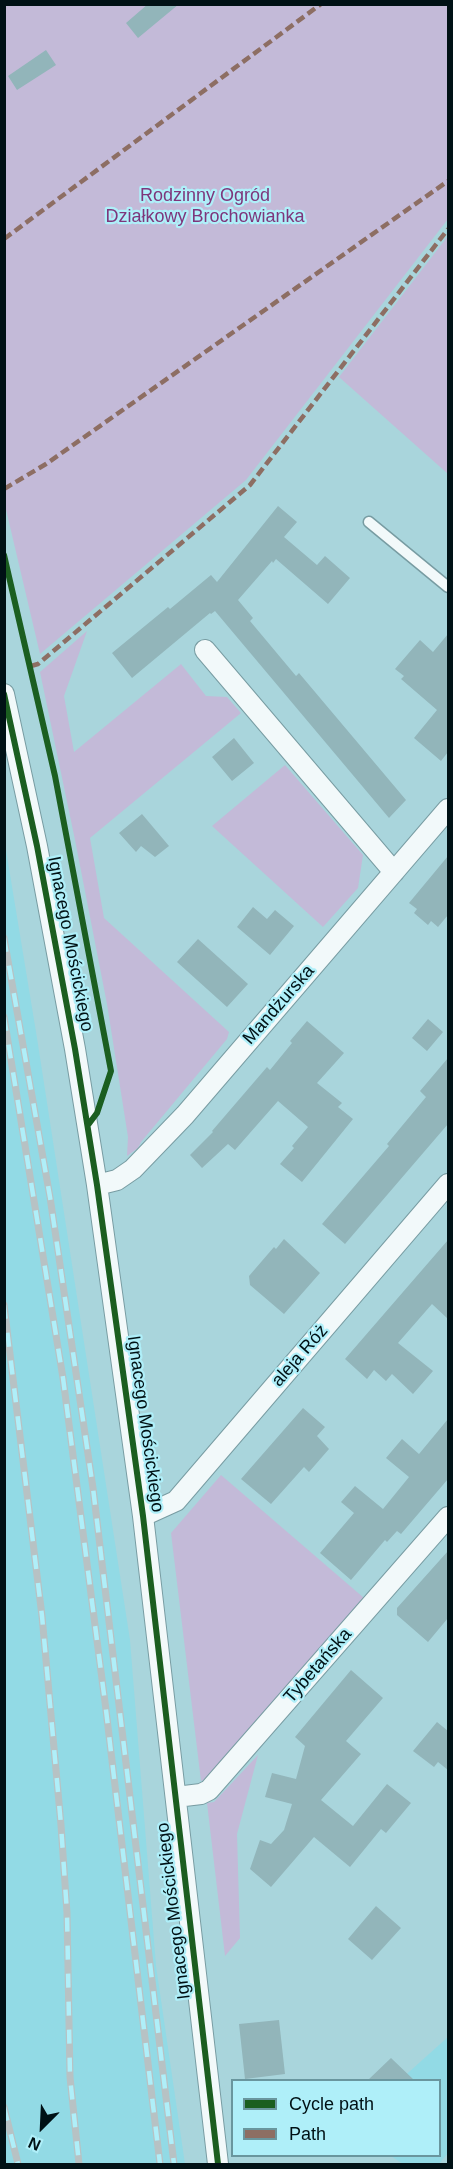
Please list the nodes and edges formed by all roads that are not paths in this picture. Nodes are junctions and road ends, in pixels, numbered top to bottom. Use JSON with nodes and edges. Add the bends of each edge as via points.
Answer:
{"nodes":[{"id":1,"x":369,"y":522,"type":"dead end"},
{"id":2,"x":448,"y":587,"type":"edge"},
{"id":3,"x":205,"y":651,"type":"dead end"},
{"id":4,"x":4,"y":694,"type":"edge"},
{"id":5,"x":448,"y":809,"type":"edge"},
{"id":6,"x":394,"y":872,"type":"junction"},
{"id":7,"x":448,"y":1184,"type":"edge"},
{"id":8,"x":98,"y":1185,"type":"junction"},
{"id":9,"x":143,"y":1516,"type":"junction"},
{"id":10,"x":448,"y":1517,"type":"edge"},
{"id":11,"x":176,"y":1797,"type":"junction"},
{"id":12,"x":219,"y":2164,"type":"edge"}],
"edges":[{"from":1,"to":2,"type":"lane"},
{"from":3,"to":6,"type":"street"},
{"from":4,"to":8,"type":"street","name":"Ignacego Mościckiego","via":[[37,846]]},
{"from":5,"to":6,"type":"street","name":"Mandżurska"},
{"from":6,"to":8,"type":"street","name":"Mandżurska","via":[[185,1115],[133,1169],[117,1180]]},
{"from":7,"to":9,"type":"street","name":"aleja Róż","via":[[176,1501]]},
{"from":8,"to":9,"type":"street","name":"Ignacego Mościckiego"},
{"from":9,"to":11,"type":"street","name":"Ignacego Mościckiego"},
{"from":10,"to":11,"type":"street","name":"Tybetańska","via":[[209,1790]]},
{"from":11,"to":12,"type":"street","name":"Ignacego Mościckiego"}]}
